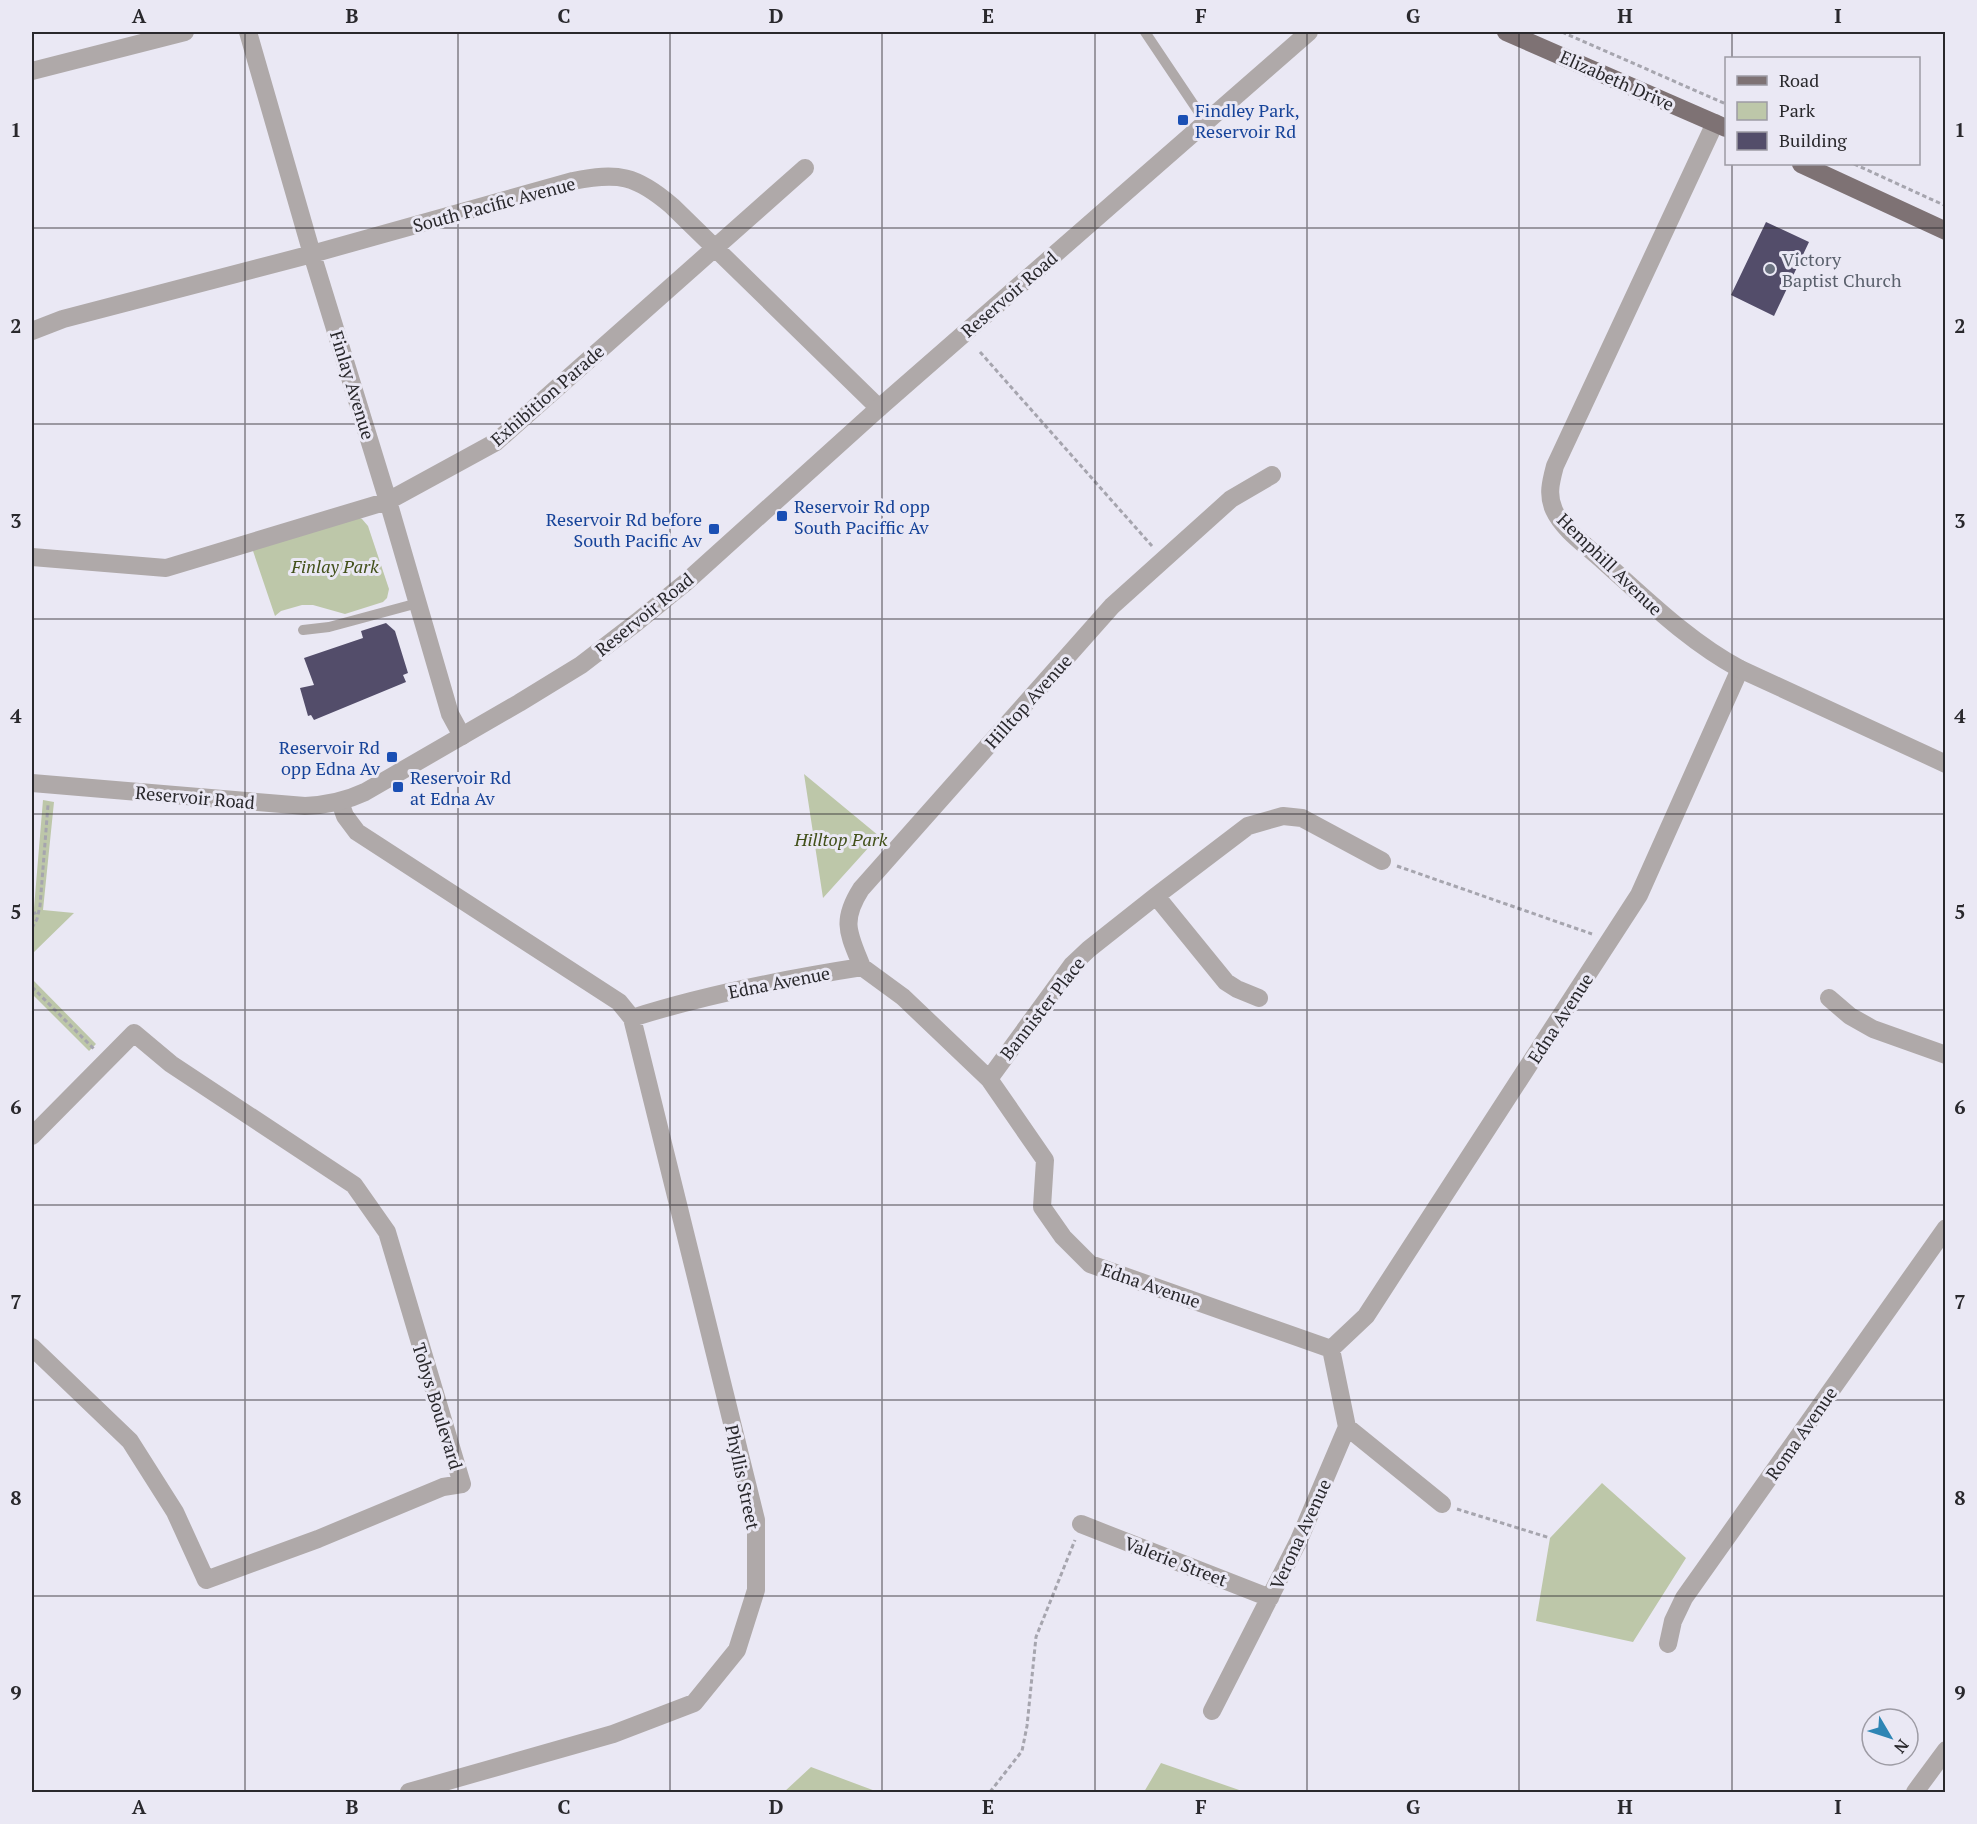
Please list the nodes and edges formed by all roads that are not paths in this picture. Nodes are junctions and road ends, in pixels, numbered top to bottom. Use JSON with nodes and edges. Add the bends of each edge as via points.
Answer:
{"nodes":[{"id":1,"x":185,"y":32,"type":"edge"},
{"id":2,"x":248,"y":32,"type":"edge"},
{"id":3,"x":1145,"y":32,"type":"edge"},
{"id":4,"x":1309,"y":32,"type":"edge"},
{"id":5,"x":1506,"y":32,"type":"edge"},
{"id":6,"x":32,"y":71,"type":"edge"},
{"id":7,"x":1206,"y":123,"type":"junction"},
{"id":8,"x":1721,"y":126,"type":"edge"},
{"id":9,"x":1803,"y":165,"type":"edge"},
{"id":10,"x":805,"y":168,"type":"dead end"},
{"id":11,"x":1946,"y":231,"type":"edge"},
{"id":12,"x":714,"y":248,"type":"junction"},
{"id":13,"x":312,"y":254,"type":"junction"},
{"id":14,"x":32,"y":331,"type":"edge"},
{"id":15,"x":879,"y":408,"type":"junction"},
{"id":16,"x":1272,"y":476,"type":"dead end"},
{"id":17,"x":388,"y":501,"type":"junction"},
{"id":18,"x":32,"y":557,"type":"edge"},
{"id":19,"x":418,"y":603,"type":"junction"},
{"id":20,"x":303,"y":630,"type":"dead end"},
{"id":21,"x":1740,"y":669,"type":"junction"},
{"id":22,"x":462,"y":736,"type":"junction"},
{"id":23,"x":1946,"y":764,"type":"edge"},
{"id":24,"x":32,"y":783,"type":"edge"},
{"id":25,"x":340,"y":802,"type":"junction"},
{"id":26,"x":1382,"y":861,"type":"road end"},
{"id":27,"x":1155,"y":896,"type":"junction"},
{"id":28,"x":862,"y":967,"type":"junction"},
{"id":29,"x":1260,"y":998,"type":"dead end"},
{"id":30,"x":1829,"y":998,"type":"dead end"},
{"id":31,"x":632,"y":1018,"type":"junction"},
{"id":32,"x":1946,"y":1055,"type":"edge"},
{"id":33,"x":988,"y":1078,"type":"junction"},
{"id":34,"x":32,"y":1136,"type":"edge"},
{"id":35,"x":1946,"y":1228,"type":"edge"},
{"id":36,"x":32,"y":1347,"type":"edge"},
{"id":37,"x":1330,"y":1349,"type":"junction"},
{"id":38,"x":1347,"y":1427,"type":"junction"},
{"id":39,"x":1442,"y":1504,"type":"road end"},
{"id":40,"x":1081,"y":1524,"type":"road end"},
{"id":41,"x":1270,"y":1598,"type":"junction"},
{"id":42,"x":1668,"y":1644,"type":"dead end"},
{"id":43,"x":1212,"y":1711,"type":"dead end"},
{"id":44,"x":1946,"y":1750,"type":"edge"},
{"id":45,"x":409,"y":1792,"type":"edge"},
{"id":46,"x":1915,"y":1792,"type":"edge"}],
"edges":[{"from":1,"to":6,"type":"street"},
{"from":2,"to":13,"type":"street","name":"Finlay Avenue"},
{"from":3,"to":7,"type":"lane"},
{"from":4,"to":7,"type":"street","name":"Reservoir Road"},
{"from":5,"to":8,"type":"main road","name":"Elizabeth Drive"},
{"from":7,"to":15,"type":"street","name":"Reservoir Road"},
{"from":8,"to":21,"type":"street","name":"Hemphill Avenue","via":[[1556,466],[1550,500],[1556,514],[1573,533],[1670,620],[1713,655]]},
{"from":9,"to":11,"type":"main road"},
{"from":10,"to":12,"type":"street","name":"Exhibition Parade"},
{"from":12,"to":13,"type":"street","name":"South Pacific Avenue","via":[[656,192],[621,177],[599,176]]},
{"from":12,"to":15,"type":"street","name":"South Pacific Avenue"},
{"from":12,"to":17,"type":"street","name":"Exhibition Parade","via":[[496,441]]},
{"from":13,"to":14,"type":"street","name":"South Pacific Avenue","via":[[63,319]]},
{"from":13,"to":17,"type":"street","name":"Finlay Avenue"},
{"from":15,"to":22,"type":"street","name":"Reservoir Road","via":[[637,622],[581,664]]},
{"from":16,"to":28,"type":"street","name":"Hilltop Avenue","via":[[1231,499],[1112,606],[861,890],[848,916],[848,927]]},
{"from":17,"to":18,"type":"street","name":"Exhibition Parade","via":[[166,568]]},
{"from":17,"to":19,"type":"street","name":"Finlay Avenue"},
{"from":19,"to":20,"type":"lane","via":[[329,627]]},
{"from":19,"to":22,"type":"street","name":"Finlay Avenue","via":[[450,714]]},
{"from":21,"to":23,"type":"street","name":"Hemphill Avenue"},
{"from":21,"to":37,"type":"street","name":"Edna Avenue","via":[[1639,895],[1366,1316]]},
{"from":22,"to":25,"type":"street","name":"Reservoir Road","via":[[366,792]]},
{"from":24,"to":25,"type":"street","name":"Reservoir Road","via":[[305,806]]},
{"from":25,"to":31,"type":"street","via":[[357,832],[619,1002]]},
{"from":26,"to":27,"type":"street","name":"Bannister Place","via":[[1302,818],[1283,816],[1248,826]]},
{"from":27,"to":29,"type":"street","via":[[1226,982]]},
{"from":27,"to":33,"type":"street","name":"Bannister Place","via":[[1072,965]]},
{"from":28,"to":31,"type":"street","name":"Edna Avenue","via":[[699,999]]},
{"from":28,"to":33,"type":"street","name":"Edna Avenue","via":[[903,997]]},
{"from":30,"to":32,"type":"street","via":[[1873,1029]]},
{"from":31,"to":45,"type":"street","name":"Phyllis Street","via":[[756,1520],[756,1590],[737,1650],[694,1703],[613,1734]]},
{"from":33,"to":37,"type":"street","name":"Edna Avenue","via":[[1045,1160],[1042,1207],[1063,1237],[1090,1264]]},
{"from":34,"to":36,"type":"street","name":"Tobys Boulevard","via":[[134,1033],[171,1064],[354,1185],[387,1232],[462,1484],[443,1487],[207,1580],[175,1512],[130,1441]]},
{"from":35,"to":42,"type":"street","name":"Roma Avenue","via":[[1684,1598]]},
{"from":37,"to":38,"type":"street"},
{"from":38,"to":39,"type":"street"},
{"from":38,"to":41,"type":"street","name":"Verona Avenue"},
{"from":40,"to":41,"type":"street","name":"Valerie Street"},
{"from":41,"to":43,"type":"street","name":"Verona Avenue"},
{"from":44,"to":46,"type":"street"}]}
